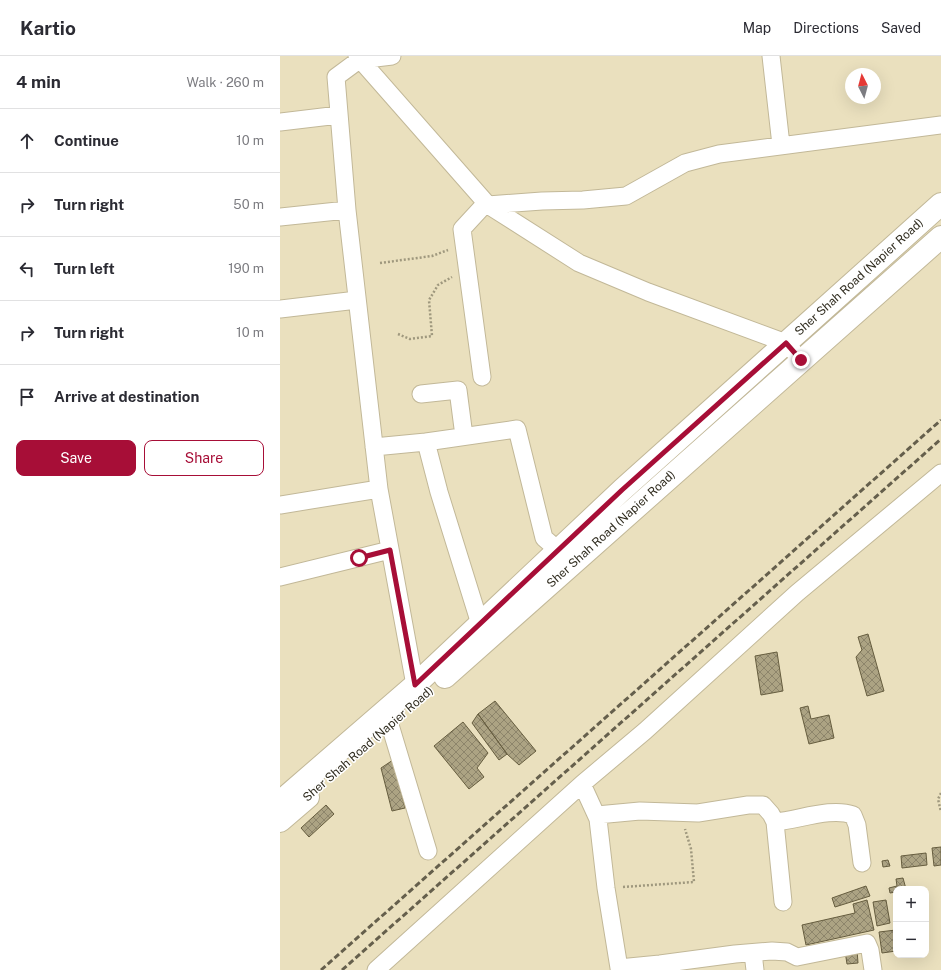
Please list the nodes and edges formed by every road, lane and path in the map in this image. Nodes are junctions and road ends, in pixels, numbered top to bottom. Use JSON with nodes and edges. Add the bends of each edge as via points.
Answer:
{"nodes":[{"id":1,"x":392,"y":56,"type":"edge"},
{"id":2,"x":772,"y":56,"type":"edge"},
{"id":3,"x":358,"y":58,"type":"edge"},
{"id":4,"x":339,"y":115,"type":"junction"},
{"id":5,"x":280,"y":122,"type":"edge"},
{"id":6,"x":941,"y":125,"type":"edge"},
{"id":7,"x":781,"y":146,"type":"junction"},
{"id":8,"x":487,"y":204,"type":"junction"},
{"id":9,"x":941,"y":204,"type":"edge"},
{"id":10,"x":347,"y":210,"type":"junction"},
{"id":11,"x":280,"y":217,"type":"edge"},
{"id":12,"x":941,"y":237,"type":"edge"},
{"id":13,"x":464,"y":245,"type":"junction"},
{"id":14,"x":380,"y":263,"type":"dead end"},
{"id":15,"x":467,"y":270,"type":"junction"},
{"id":16,"x":357,"y":300,"type":"junction"},
{"id":17,"x":280,"y":309,"type":"edge"},
{"id":18,"x":398,"y":334,"type":"dead end"},
{"id":19,"x":786,"y":343,"type":"junction"},
{"id":20,"x":801,"y":360,"type":"junction"},
{"id":21,"x":482,"y":377,"type":"dead end"},
{"id":22,"x":421,"y":394,"type":"dead end"},
{"id":23,"x":464,"y":436,"type":"junction"},
{"id":24,"x":426,"y":442,"type":"junction"},
{"id":25,"x":374,"y":447,"type":"junction"},
{"id":26,"x":941,"y":473,"type":"edge"},
{"id":27,"x":379,"y":489,"type":"junction"},
{"id":28,"x":280,"y":505,"type":"edge"},
{"id":29,"x":390,"y":550,"type":"junction"},
{"id":30,"x":558,"y":550,"type":"junction"},
{"id":31,"x":280,"y":577,"type":"edge"},
{"id":32,"x":480,"y":624,"type":"junction"},
{"id":33,"x":415,"y":685,"type":"junction"},
{"id":34,"x":390,"y":725,"type":"junction"},
{"id":35,"x":582,"y":784,"type":"junction"},
{"id":36,"x":941,"y":793,"type":"edge"},
{"id":37,"x":280,"y":802,"type":"edge"},
{"id":38,"x":680,"y":812,"type":"junction"},
{"id":39,"x":941,"y":812,"type":"edge"},
{"id":40,"x":597,"y":815,"type":"junction"},
{"id":41,"x":280,"y":821,"type":"edge"},
{"id":42,"x":775,"y":822,"type":"junction"},
{"id":43,"x":428,"y":851,"type":"dead end"},
{"id":44,"x":862,"y":863,"type":"dead end"},
{"id":45,"x":606,"y":888,"type":"junction"},
{"id":46,"x":783,"y":902,"type":"dead end"},
{"id":47,"x":753,"y":953,"type":"junction"},
{"id":48,"x":385,"y":966,"type":"edge"},
{"id":49,"x":754,"y":970,"type":"edge"},
{"id":50,"x":873,"y":970,"type":"edge"}],
"edges":[{"from":1,"to":3,"type":"street"},
{"from":2,"to":7,"type":"street"},
{"from":3,"to":4,"type":"street","via":[[336,77]]},
{"from":3,"to":8,"type":"street"},
{"from":4,"to":5,"type":"street"},
{"from":4,"to":10,"type":"street"},
{"from":6,"to":7,"type":"street"},
{"from":7,"to":8,"type":"street","via":[[719,154],[685,162],[626,196]]},
{"from":8,"to":13,"type":"street","via":[[462,229]]},
{"from":8,"to":19,"type":"street","via":[[579,263],[648,292]]},
{"from":9,"to":19,"type":"main road","name":"Sher Shah Road (Napier Road)"},
{"from":10,"to":11,"type":"street"},
{"from":10,"to":16,"type":"street"},
{"from":12,"to":20,"type":"main road","name":"Sher Shah Road (Napier Road)"},
{"from":13,"to":14,"type":"path","via":[[432,256]]},
{"from":13,"to":15,"type":"street"},
{"from":15,"to":18,"type":"path","via":[[438,285],[429,300],[432,336],[410,339]]},
{"from":15,"to":21,"type":"street"},
{"from":16,"to":17,"type":"street"},
{"from":16,"to":25,"type":"street"},
{"from":19,"to":20,"type":"street"},
{"from":19,"to":30,"type":"main road","name":"Sher Shah Road (Napier Road)"},
{"from":20,"to":34,"type":"main road","name":"Sher Shah Road (Napier Road)"},
{"from":22,"to":23,"type":"street","via":[[458,390]]},
{"from":23,"to":24,"type":"street"},
{"from":23,"to":30,"type":"street","via":[[517,429],[544,538]]},
{"from":24,"to":25,"type":"street"},
{"from":24,"to":32,"type":"street"},
{"from":25,"to":27,"type":"street"},
{"from":26,"to":35,"type":"street","via":[[797,594]]},
{"from":27,"to":28,"type":"street"},
{"from":27,"to":29,"type":"street"},
{"from":29,"to":31,"type":"street"},
{"from":29,"to":33,"type":"street"},
{"from":30,"to":32,"type":"main road","name":"Sher Shah Road (Napier Road)"},
{"from":32,"to":33,"type":"main road","name":"Sher Shah Road (Napier Road)"},
{"from":33,"to":37,"type":"main road","name":"Sher Shah Road (Napier Road)"},
{"from":34,"to":41,"type":"main road","name":"Sher Shah Road (Napier Road)"},
{"from":34,"to":43,"type":"street"},
{"from":35,"to":40,"type":"street"},
{"from":35,"to":48,"type":"street"},
{"from":36,"to":39,"type":"path","via":[[938,799]]},
{"from":38,"to":40,"type":"street","via":[[640,810]]},
{"from":38,"to":42,"type":"street","via":[[763,805]]},
{"from":38,"to":45,"type":"path","via":[[691,849],[694,882]]},
{"from":40,"to":45,"type":"street"},
{"from":42,"to":44,"type":"street","via":[[846,812],[853,815],[857,825]]},
{"from":42,"to":46,"type":"street"},
{"from":45,"to":47,"type":"street","via":[[619,968]]},
{"from":47,"to":49,"type":"street"},
{"from":47,"to":50,"type":"street","via":[[787,952],[797,957],[867,943]]}]}
